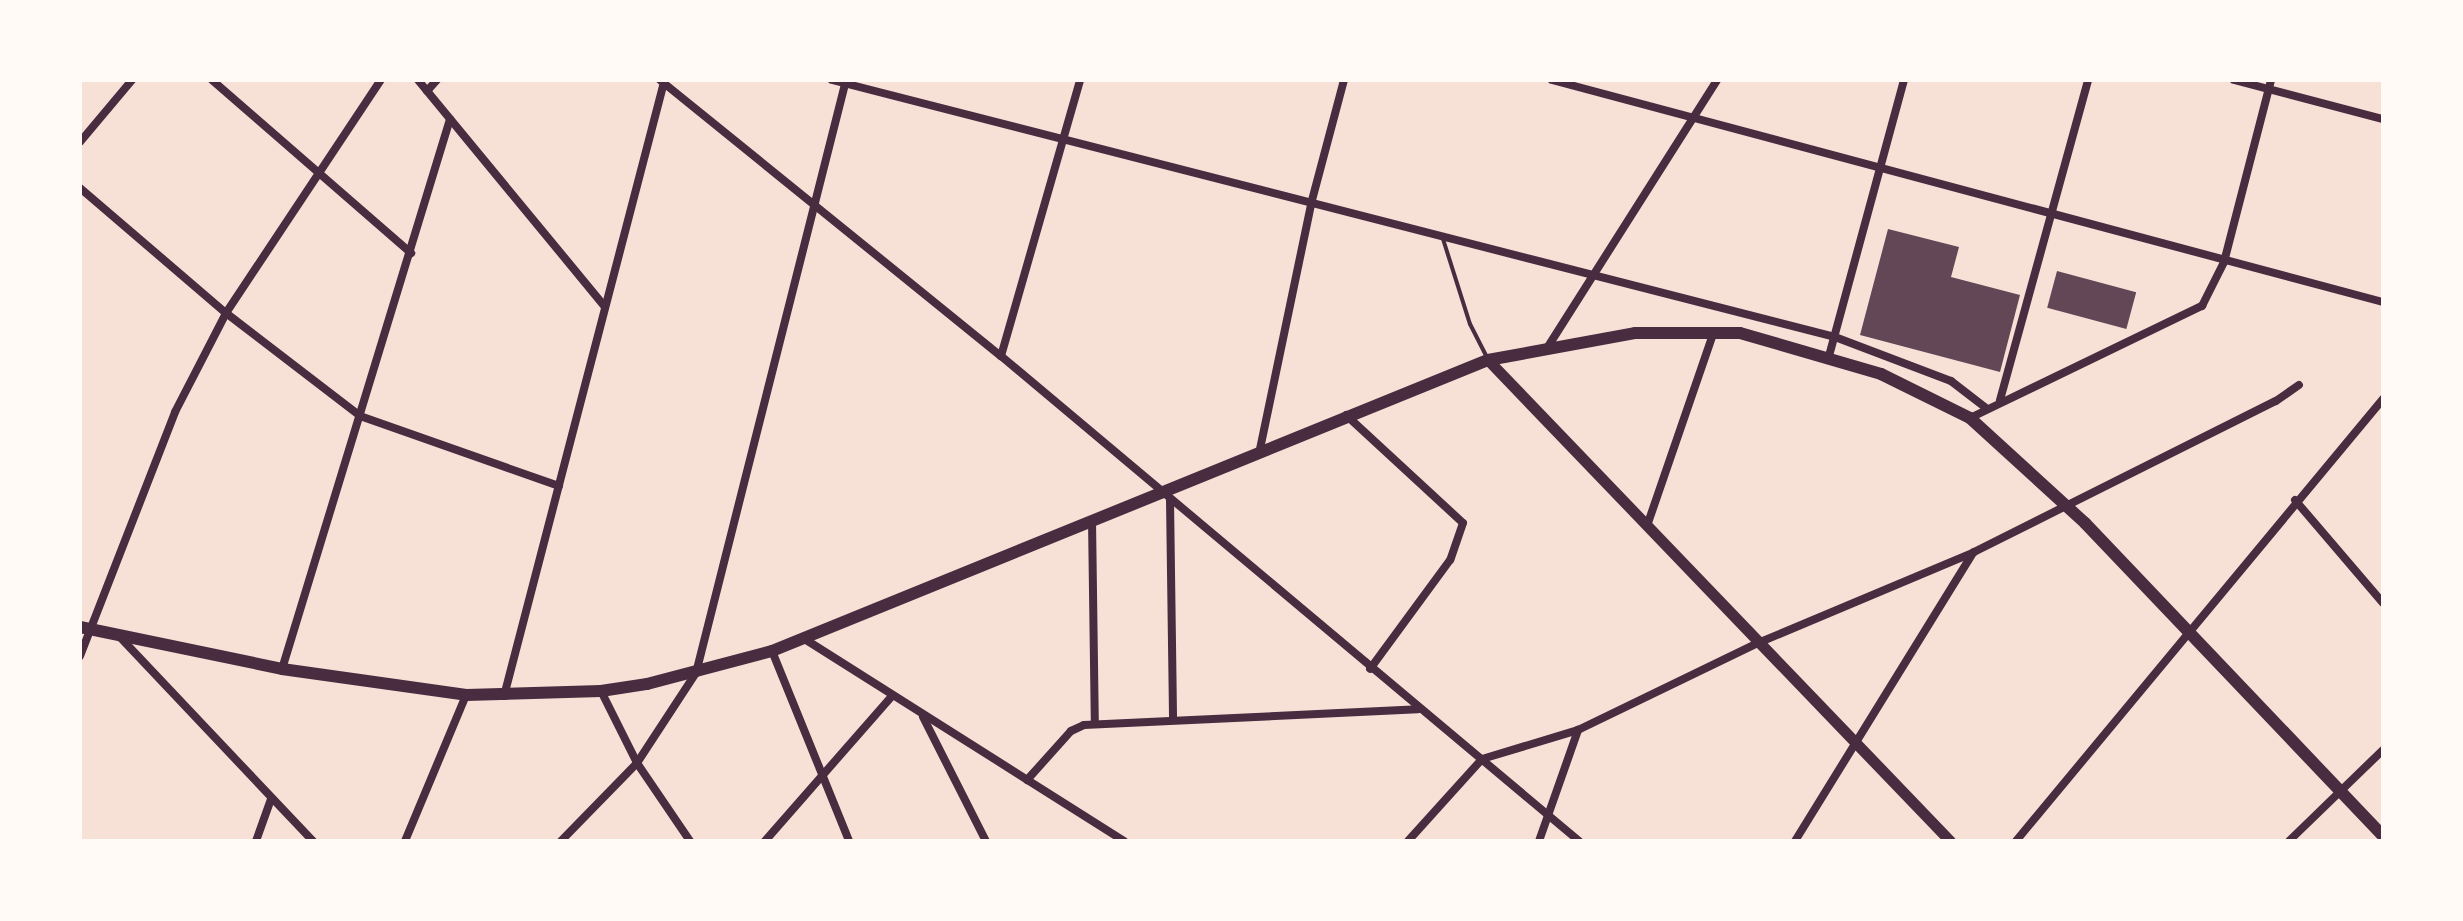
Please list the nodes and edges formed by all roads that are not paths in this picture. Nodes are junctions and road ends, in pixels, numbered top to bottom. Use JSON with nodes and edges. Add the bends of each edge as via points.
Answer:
{"nodes":[{"id":1,"x":132,"y":80,"type":"edge"},
{"id":2,"x":212,"y":80,"type":"edge"},
{"id":3,"x":381,"y":80,"type":"edge"},
{"id":4,"x":418,"y":80,"type":"edge"},
{"id":5,"x":437,"y":80,"type":"edge"},
{"id":6,"x":832,"y":80,"type":"edge"},
{"id":7,"x":1080,"y":80,"type":"edge"},
{"id":8,"x":1344,"y":80,"type":"edge"},
{"id":9,"x":1552,"y":80,"type":"edge"},
{"id":10,"x":1717,"y":80,"type":"edge"},
{"id":11,"x":1904,"y":80,"type":"edge"},
{"id":12,"x":2088,"y":80,"type":"edge"},
{"id":13,"x":2234,"y":80,"type":"edge"},
{"id":14,"x":663,"y":81,"type":"edge"},
{"id":15,"x":845,"y":84,"type":"junction"},
{"id":16,"x":2270,"y":84,"type":"edge"},
{"id":17,"x":427,"y":91,"type":"junction"},
{"id":18,"x":1692,"y":116,"type":"junction"},
{"id":19,"x":450,"y":119,"type":"junction"},
{"id":20,"x":2383,"y":119,"type":"edge"},
{"id":21,"x":1066,"y":141,"type":"junction"},
{"id":22,"x":80,"y":142,"type":"edge"},
{"id":23,"x":1880,"y":172,"type":"junction"},
{"id":24,"x":317,"y":175,"type":"junction"},
{"id":25,"x":80,"y":188,"type":"edge"},
{"id":26,"x":811,"y":203,"type":"junction"},
{"id":27,"x":1311,"y":204,"type":"junction"},
{"id":28,"x":2052,"y":216,"type":"junction"},
{"id":29,"x":1443,"y":239,"type":"junction"},
{"id":30,"x":411,"y":253,"type":"junction"},
{"id":31,"x":2224,"y":262,"type":"junction"},
{"id":32,"x":1595,"y":275,"type":"junction"},
{"id":33,"x":2383,"y":302,"type":"edge"},
{"id":34,"x":604,"y":306,"type":"junction"},
{"id":35,"x":226,"y":313,"type":"junction"},
{"id":36,"x":1714,"y":331,"type":"junction"},
{"id":37,"x":1835,"y":337,"type":"junction"},
{"id":38,"x":1549,"y":345,"type":"junction"},
{"id":39,"x":1001,"y":356,"type":"junction"},
{"id":40,"x":1829,"y":356,"type":"junction"},
{"id":41,"x":1488,"y":360,"type":"junction"},
{"id":42,"x":2299,"y":385,"type":"dead end"},
{"id":43,"x":2383,"y":399,"type":"edge"},
{"id":44,"x":2000,"y":400,"type":"junction"},
{"id":45,"x":1986,"y":408,"type":"junction"},
{"id":46,"x":1346,"y":414,"type":"junction"},
{"id":47,"x":360,"y":416,"type":"junction"},
{"id":48,"x":1970,"y":418,"type":"junction"},
{"id":49,"x":1260,"y":449,"type":"junction"},
{"id":50,"x":559,"y":486,"type":"junction"},
{"id":51,"x":1166,"y":495,"type":"junction"},
{"id":52,"x":2295,"y":500,"type":"junction"},
{"id":53,"x":1091,"y":518,"type":"junction"},
{"id":54,"x":1648,"y":523,"type":"junction"},
{"id":55,"x":1974,"y":552,"type":"junction"},
{"id":56,"x":2383,"y":603,"type":"edge"},
{"id":57,"x":86,"y":628,"type":"edge"},
{"id":58,"x":2188,"y":629,"type":"junction"},
{"id":59,"x":117,"y":634,"type":"junction"},
{"id":60,"x":803,"y":638,"type":"junction"},
{"id":61,"x":1758,"y":643,"type":"junction"},
{"id":62,"x":772,"y":651,"type":"junction"},
{"id":63,"x":80,"y":656,"type":"edge"},
{"id":64,"x":282,"y":669,"type":"junction"},
{"id":65,"x":1370,"y":669,"type":"junction"},
{"id":66,"x":696,"y":673,"type":"junction"},
{"id":67,"x":601,"y":691,"type":"junction"},
{"id":68,"x":466,"y":695,"type":"junction"},
{"id":69,"x":892,"y":696,"type":"junction"},
{"id":70,"x":504,"y":697,"type":"junction"},
{"id":71,"x":1418,"y":709,"type":"junction"},
{"id":72,"x":923,"y":717,"type":"junction"},
{"id":73,"x":1173,"y":720,"type":"junction"},
{"id":74,"x":1095,"y":723,"type":"junction"},
{"id":75,"x":1578,"y":730,"type":"junction"},
{"id":76,"x":1857,"y":746,"type":"junction"},
{"id":77,"x":2383,"y":750,"type":"edge"},
{"id":78,"x":1482,"y":759,"type":"junction"},
{"id":79,"x":637,"y":763,"type":"junction"},
{"id":80,"x":820,"y":777,"type":"junction"},
{"id":81,"x":1027,"y":780,"type":"junction"},
{"id":82,"x":2340,"y":792,"type":"junction"},
{"id":83,"x":271,"y":799,"type":"junction"},
{"id":84,"x":1547,"y":814,"type":"junction"},
{"id":85,"x":2383,"y":836,"type":"edge"},
{"id":86,"x":256,"y":841,"type":"edge"},
{"id":87,"x":313,"y":841,"type":"edge"},
{"id":88,"x":405,"y":841,"type":"edge"},
{"id":89,"x":561,"y":841,"type":"edge"},
{"id":90,"x":690,"y":841,"type":"edge"},
{"id":91,"x":765,"y":841,"type":"edge"},
{"id":92,"x":849,"y":841,"type":"edge"},
{"id":93,"x":986,"y":841,"type":"edge"},
{"id":94,"x":1124,"y":841,"type":"edge"},
{"id":95,"x":1408,"y":841,"type":"edge"},
{"id":96,"x":1539,"y":841,"type":"edge"},
{"id":97,"x":1579,"y":841,"type":"edge"},
{"id":98,"x":1795,"y":841,"type":"edge"},
{"id":99,"x":1950,"y":841,"type":"edge"},
{"id":100,"x":2016,"y":841,"type":"edge"},
{"id":101,"x":2289,"y":841,"type":"edge"}],
"edges":[{"from":1,"to":22,"type":"street"},
{"from":2,"to":24,"type":"street"},
{"from":3,"to":24,"type":"street"},
{"from":4,"to":17,"type":"street"},
{"from":5,"to":17,"type":"street"},
{"from":6,"to":15,"type":"street"},
{"from":7,"to":21,"type":"street"},
{"from":8,"to":27,"type":"street"},
{"from":9,"to":18,"type":"street"},
{"from":10,"to":18,"type":"street"},
{"from":11,"to":23,"type":"street"},
{"from":12,"to":28,"type":"street"},
{"from":13,"to":16,"type":"street"},
{"from":14,"to":26,"type":"street"},
{"from":14,"to":34,"type":"street"},
{"from":15,"to":21,"type":"street"},
{"from":15,"to":26,"type":"street"},
{"from":16,"to":20,"type":"street"},
{"from":16,"to":31,"type":"street"},
{"from":17,"to":19,"type":"street"},
{"from":18,"to":23,"type":"street"},
{"from":18,"to":32,"type":"street"},
{"from":19,"to":30,"type":"street"},
{"from":19,"to":34,"type":"street"},
{"from":21,"to":27,"type":"street"},
{"from":21,"to":39,"type":"street"},
{"from":23,"to":28,"type":"street"},
{"from":23,"to":37,"type":"street"},
{"from":24,"to":30,"type":"street"},
{"from":24,"to":35,"type":"street"},
{"from":25,"to":35,"type":"street"},
{"from":26,"to":39,"type":"street"},
{"from":26,"to":66,"type":"street"},
{"from":27,"to":29,"type":"street"},
{"from":27,"to":49,"type":"street"},
{"from":28,"to":31,"type":"street"},
{"from":28,"to":44,"type":"street"},
{"from":29,"to":32,"type":"street"},
{"from":29,"to":41,"type":"lane","via":[[1470,324]]},
{"from":30,"to":47,"type":"street"},
{"from":31,"to":33,"type":"street"},
{"from":31,"to":44,"type":"street","via":[[2210,297],[2192,313]]},
{"from":32,"to":37,"type":"street"},
{"from":32,"to":38,"type":"street"},
{"from":34,"to":50,"type":"street"},
{"from":35,"to":47,"type":"street"},
{"from":35,"to":57,"type":"street","via":[[175,412]]},
{"from":36,"to":38,"type":"main road","via":[[1635,333]]},
{"from":36,"to":40,"type":"main road"},
{"from":36,"to":54,"type":"street"},
{"from":37,"to":40,"type":"street"},
{"from":37,"to":45,"type":"street","via":[[1951,381]]},
{"from":38,"to":41,"type":"main road"},
{"from":39,"to":51,"type":"street"},
{"from":40,"to":48,"type":"main road","via":[[1930,395]]},
{"from":41,"to":46,"type":"main road"},
{"from":41,"to":54,"type":"street"},
{"from":42,"to":55,"type":"street"},
{"from":43,"to":52,"type":"street"},
{"from":44,"to":45,"type":"street"},
{"from":45,"to":48,"type":"street"},
{"from":46,"to":49,"type":"main road"},
{"from":46,"to":65,"type":"street","via":[[1460,517],[1464,530],[1450,560]]},
{"from":47,"to":50,"type":"street"},
{"from":47,"to":64,"type":"street"},
{"from":48,"to":58,"type":"main road","via":[[2052,490]]},
{"from":49,"to":51,"type":"main road"},
{"from":50,"to":70,"type":"street"},
{"from":51,"to":53,"type":"main road"},
{"from":51,"to":65,"type":"street"},
{"from":51,"to":73,"type":"street"},
{"from":52,"to":56,"type":"street"},
{"from":52,"to":58,"type":"street"},
{"from":53,"to":60,"type":"main road"},
{"from":53,"to":74,"type":"street"},
{"from":54,"to":61,"type":"street"},
{"from":55,"to":61,"type":"street"},
{"from":55,"to":76,"type":"street"},
{"from":57,"to":59,"type":"main road"},
{"from":57,"to":63,"type":"street"},
{"from":58,"to":82,"type":"main road"},
{"from":58,"to":100,"type":"street"},
{"from":59,"to":64,"type":"main road"},
{"from":59,"to":83,"type":"street"},
{"from":60,"to":62,"type":"main road"},
{"from":60,"to":69,"type":"street"},
{"from":61,"to":75,"type":"street"},
{"from":61,"to":76,"type":"street"},
{"from":62,"to":66,"type":"main road"},
{"from":62,"to":80,"type":"street"},
{"from":64,"to":68,"type":"main road"},
{"from":65,"to":71,"type":"street"},
{"from":66,"to":67,"type":"main road"},
{"from":66,"to":79,"type":"street"},
{"from":67,"to":70,"type":"main road"},
{"from":67,"to":79,"type":"street"},
{"from":68,"to":70,"type":"main road"},
{"from":68,"to":88,"type":"street"},
{"from":69,"to":72,"type":"street"},
{"from":69,"to":80,"type":"street"},
{"from":71,"to":73,"type":"street"},
{"from":71,"to":78,"type":"street"},
{"from":72,"to":81,"type":"street"},
{"from":72,"to":93,"type":"street"},
{"from":73,"to":74,"type":"street"},
{"from":74,"to":81,"type":"street","via":[[1071,731]]},
{"from":75,"to":78,"type":"street"},
{"from":75,"to":84,"type":"street"},
{"from":76,"to":98,"type":"street"},
{"from":76,"to":99,"type":"street"},
{"from":77,"to":82,"type":"street"},
{"from":78,"to":84,"type":"street"},
{"from":78,"to":95,"type":"street"},
{"from":79,"to":89,"type":"street"},
{"from":79,"to":90,"type":"street"},
{"from":80,"to":91,"type":"street"},
{"from":80,"to":92,"type":"street"},
{"from":81,"to":94,"type":"street"},
{"from":82,"to":85,"type":"main road"},
{"from":82,"to":101,"type":"street"},
{"from":83,"to":86,"type":"street"},
{"from":83,"to":87,"type":"street"},
{"from":84,"to":96,"type":"street"},
{"from":84,"to":97,"type":"street"}]}
